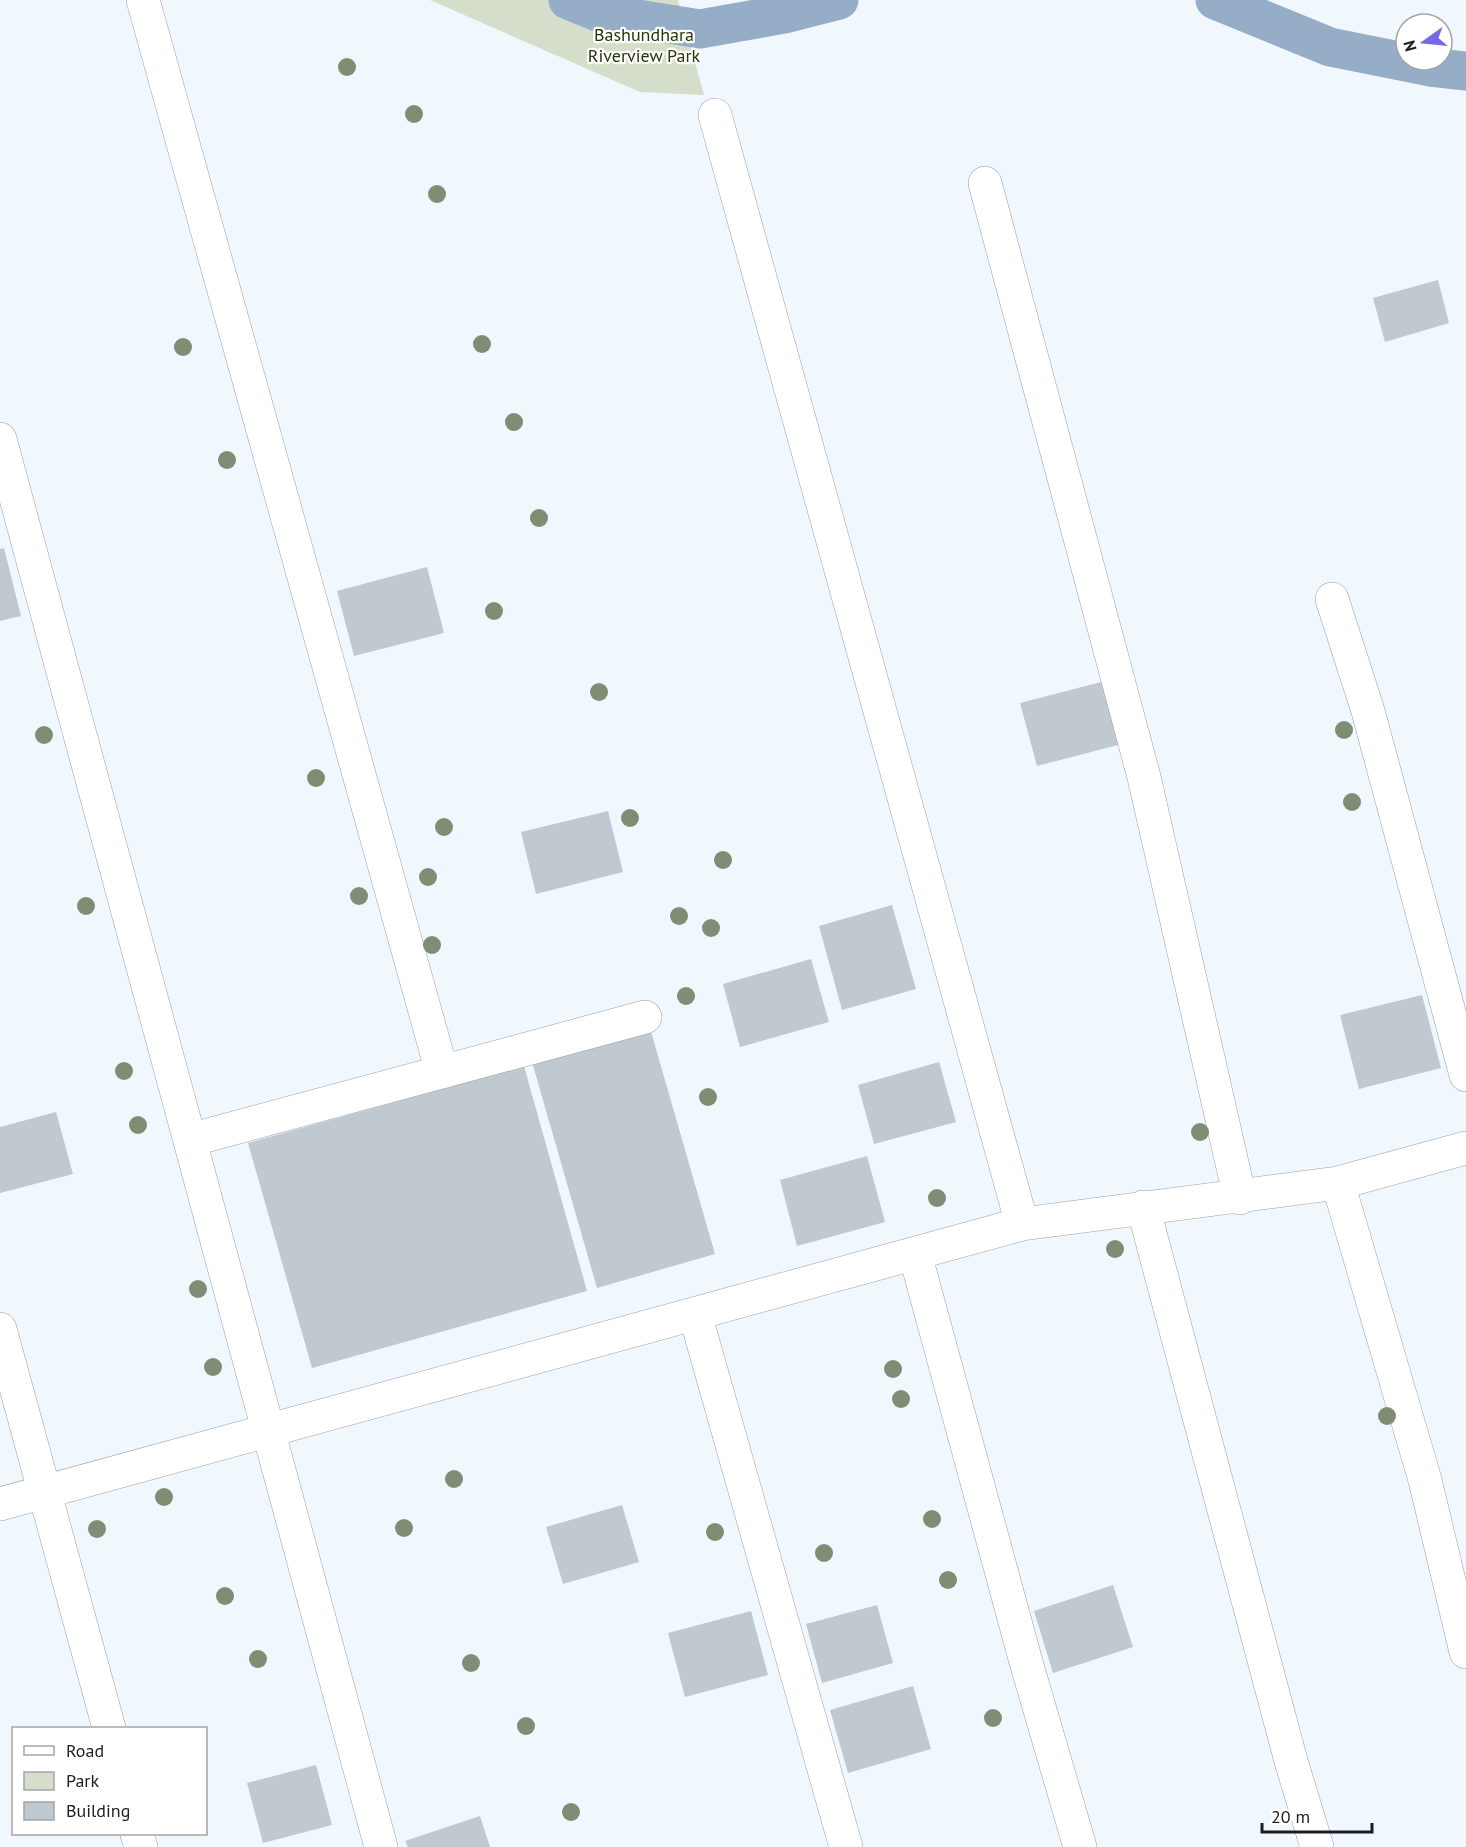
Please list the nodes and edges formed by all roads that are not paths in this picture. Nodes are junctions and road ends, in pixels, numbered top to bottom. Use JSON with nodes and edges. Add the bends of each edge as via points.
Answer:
{"nodes":[{"id":1,"x":143,"y":0,"type":"edge"},
{"id":2,"x":716,"y":115,"type":"dead end"},
{"id":3,"x":985,"y":183,"type":"dead end"},
{"id":4,"x":0,"y":439,"type":"edge"},
{"id":5,"x":1332,"y":599,"type":"dead end"},
{"id":6,"x":645,"y":1017,"type":"dead end"},
{"id":7,"x":442,"y":1072,"type":"junction"},
{"id":8,"x":1466,"y":1076,"type":"edge"},
{"id":9,"x":190,"y":1140,"type":"junction"},
{"id":10,"x":1466,"y":1148,"type":"edge"},
{"id":11,"x":1338,"y":1184,"type":"junction"},
{"id":12,"x":1240,"y":1198,"type":"junction"},
{"id":13,"x":1143,"y":1207,"type":"junction"},
{"id":14,"x":1022,"y":1224,"type":"junction"},
{"id":15,"x":915,"y":1254,"type":"junction"},
{"id":16,"x":695,"y":1314,"type":"junction"},
{"id":17,"x":0,"y":1329,"type":"edge"},
{"id":18,"x":268,"y":1430,"type":"junction"},
{"id":19,"x":44,"y":1492,"type":"junction"},
{"id":20,"x":0,"y":1504,"type":"edge"},
{"id":21,"x":1466,"y":1652,"type":"edge"},
{"id":22,"x":109,"y":1727,"type":"edge"},
{"id":23,"x":381,"y":1847,"type":"edge"},
{"id":24,"x":846,"y":1847,"type":"edge"},
{"id":25,"x":1080,"y":1847,"type":"edge"},
{"id":26,"x":1317,"y":1847,"type":"edge"}],
"edges":[{"from":1,"to":7,"type":"street"},
{"from":2,"to":14,"type":"street"},
{"from":3,"to":12,"type":"street","via":[[1144,777]]},
{"from":4,"to":9,"type":"street"},
{"from":5,"to":8,"type":"street","via":[[1368,711]]},
{"from":6,"to":7,"type":"street"},
{"from":7,"to":9,"type":"street"},
{"from":9,"to":18,"type":"street"},
{"from":10,"to":11,"type":"street"},
{"from":11,"to":12,"type":"street"},
{"from":11,"to":21,"type":"street","via":[[1425,1480]]},
{"from":12,"to":13,"type":"street"},
{"from":13,"to":14,"type":"street"},
{"from":13,"to":26,"type":"street"},
{"from":14,"to":15,"type":"street"},
{"from":15,"to":16,"type":"street"},
{"from":15,"to":25,"type":"street"},
{"from":16,"to":18,"type":"street"},
{"from":16,"to":24,"type":"street"},
{"from":17,"to":19,"type":"street"},
{"from":18,"to":19,"type":"street"},
{"from":18,"to":23,"type":"street"},
{"from":19,"to":20,"type":"street"},
{"from":19,"to":22,"type":"street"}]}
